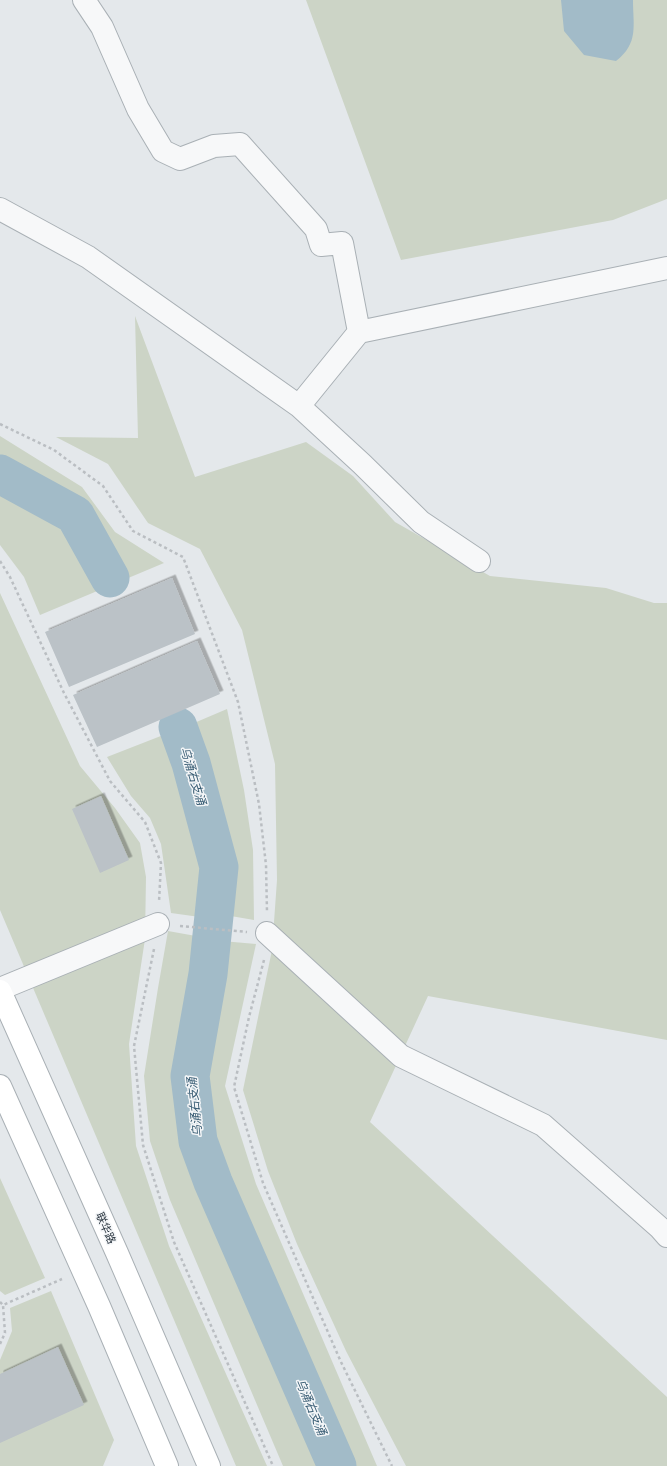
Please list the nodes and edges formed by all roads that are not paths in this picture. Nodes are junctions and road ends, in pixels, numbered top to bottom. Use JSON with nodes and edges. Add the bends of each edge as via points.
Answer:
{"nodes":[{"id":1,"x":84,"y":0,"type":"edge"},
{"id":2,"x":0,"y":209,"type":"edge"},
{"id":3,"x":667,"y":268,"type":"edge"},
{"id":4,"x":359,"y":332,"type":"junction"},
{"id":5,"x":299,"y":406,"type":"junction"},
{"id":6,"x":479,"y":561,"type":"dead end"},
{"id":7,"x":166,"y":925,"type":"road end"},
{"id":8,"x":259,"y":933,"type":"road end"},
{"id":9,"x":0,"y":990,"type":"edge"},
{"id":10,"x":0,"y":1086,"type":"edge"},
{"id":11,"x":667,"y":1236,"type":"edge"},
{"id":12,"x":167,"y":1466,"type":"edge"},
{"id":13,"x":209,"y":1466,"type":"edge"}],
"edges":[{"from":1,"to":4,"type":"street","via":[[102,27],[138,109],[163,151],[180,159],[214,146],[240,144],[316,229],[321,245],[342,243]]},
{"from":2,"to":5,"type":"street","via":[[88,257]]},
{"from":3,"to":4,"type":"street"},
{"from":4,"to":5,"type":"street"},
{"from":5,"to":6,"type":"street","via":[[421,522]]},
{"from":7,"to":9,"type":"street"},
{"from":8,"to":11,"type":"street","via":[[401,1056],[543,1125]]},
{"from":9,"to":13,"type":"street","name":"联华路"},
{"from":10,"to":12,"type":"street","via":[[99,1306]]}]}
